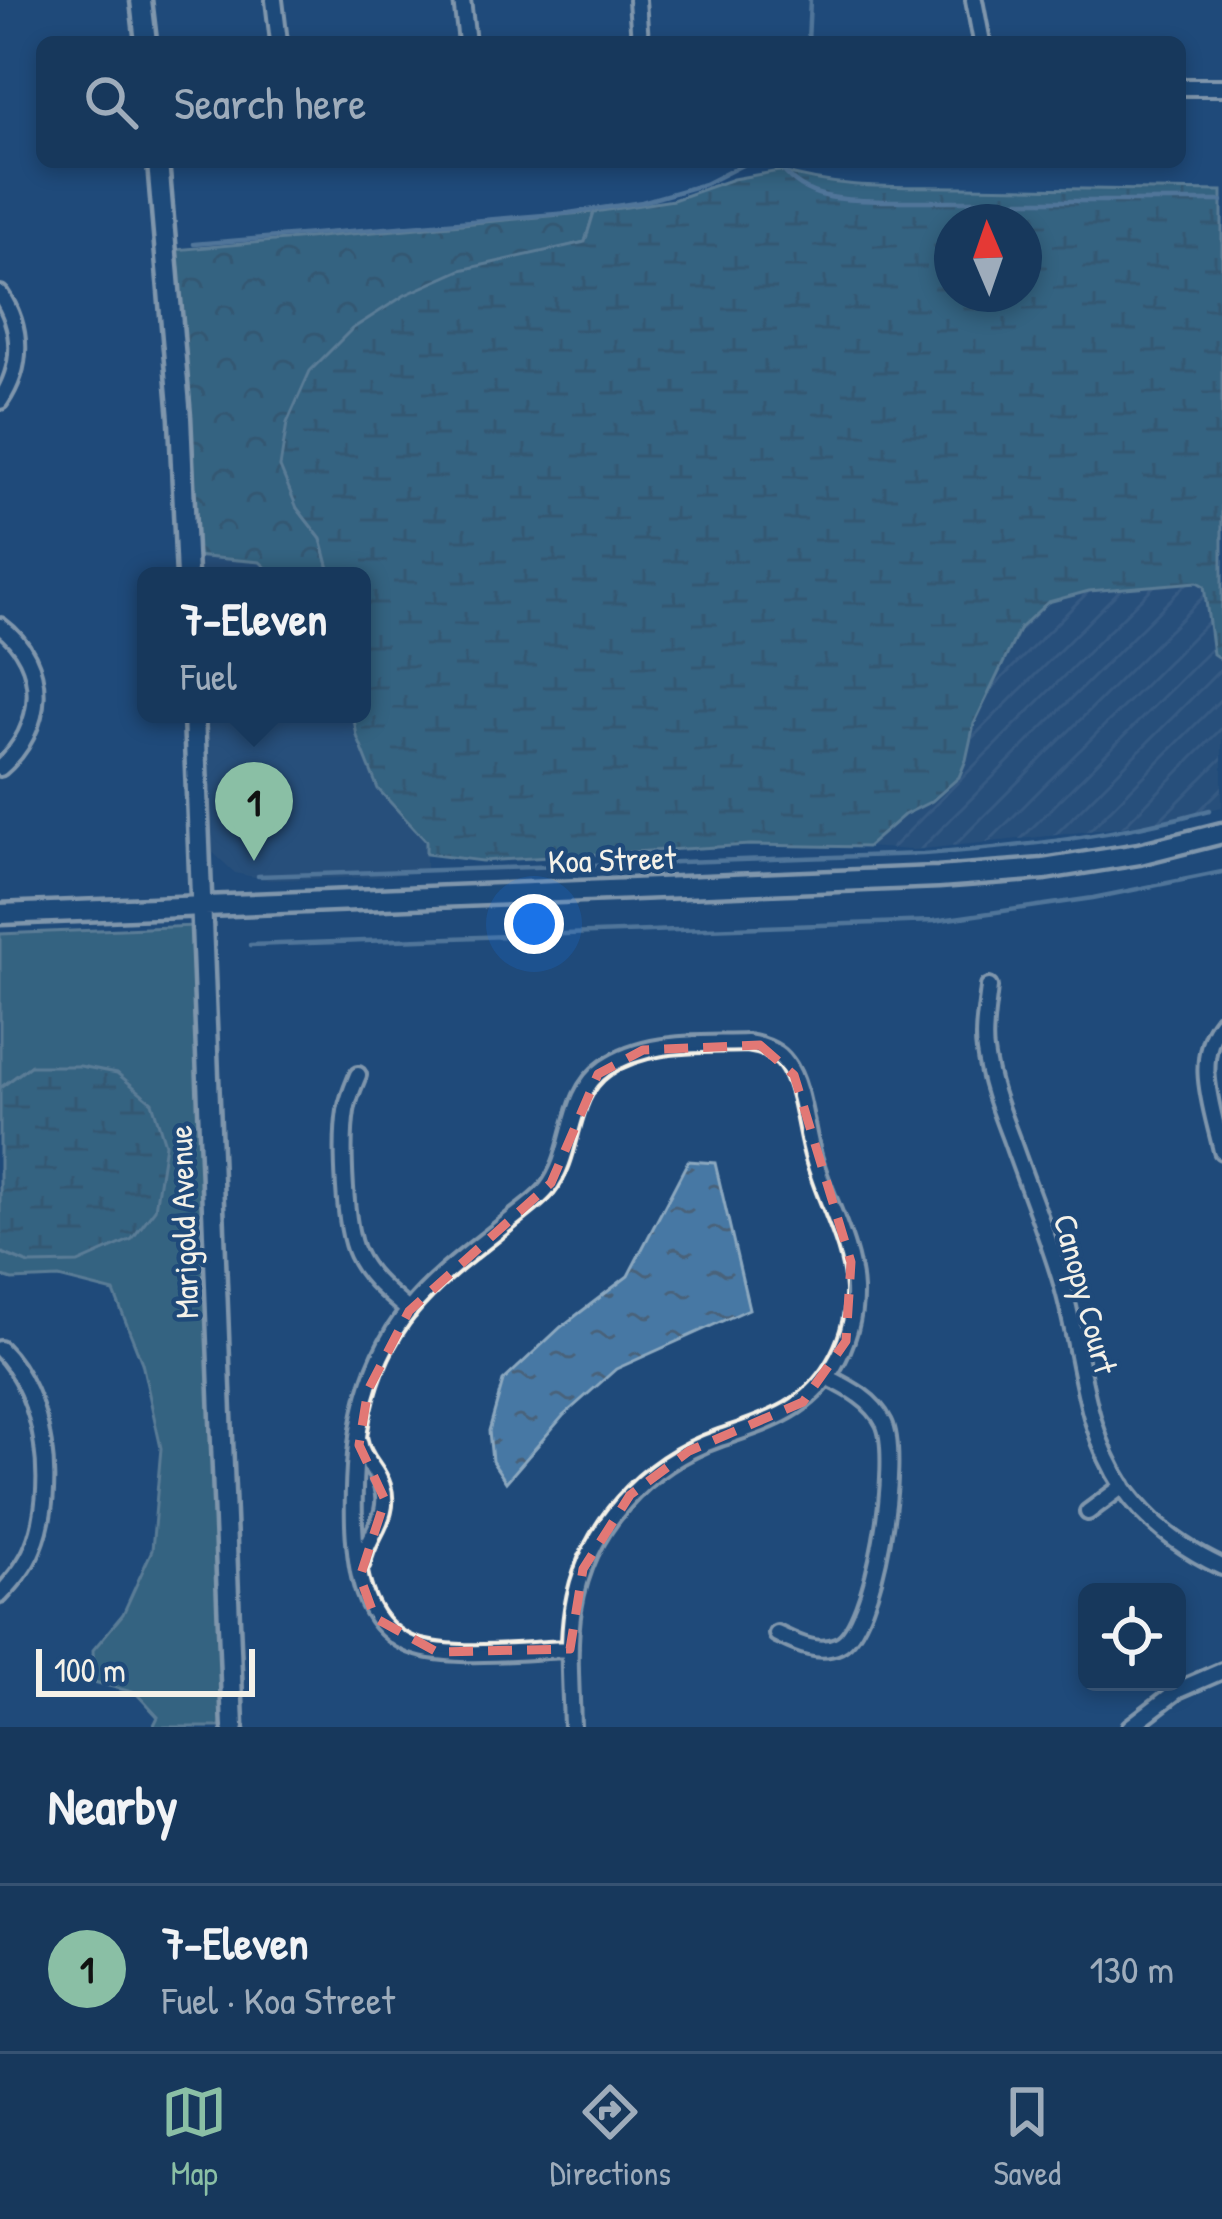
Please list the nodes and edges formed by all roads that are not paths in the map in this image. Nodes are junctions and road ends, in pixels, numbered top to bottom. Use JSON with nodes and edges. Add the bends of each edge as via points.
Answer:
{"nodes":[{"id":1,"x":141,"y":0,"type":"edge"},
{"id":2,"x":274,"y":0,"type":"edge"},
{"id":3,"x":462,"y":0,"type":"edge"},
{"id":4,"x":637,"y":0,"type":"edge"},
{"id":5,"x":974,"y":0,"type":"edge"},
{"id":6,"x":145,"y":36,"type":"edge"},
{"id":7,"x":278,"y":36,"type":"edge"},
{"id":8,"x":466,"y":36,"type":"edge"},
{"id":9,"x":640,"y":36,"type":"edge"},
{"id":10,"x":981,"y":36,"type":"edge"},
{"id":11,"x":1186,"y":87,"type":"edge"},
{"id":12,"x":1222,"y":87,"type":"edge"},
{"id":13,"x":159,"y":168,"type":"edge"},
{"id":14,"x":0,"y":294,"type":"edge"},
{"id":15,"x":0,"y":400,"type":"edge"},
{"id":16,"x":188,"y":567,"type":"edge"},
{"id":17,"x":0,"y":626,"type":"edge"},
{"id":18,"x":194,"y":723,"type":"edge"},
{"id":19,"x":0,"y":768,"type":"edge"},
{"id":20,"x":1222,"y":833,"type":"edge"},
{"id":21,"x":201,"y":905,"type":"junction"},
{"id":22,"x":0,"y":914,"type":"edge"},
{"id":23,"x":989,"y":987,"type":"dead end"},
{"id":24,"x":1222,"y":1021,"type":"edge"},
{"id":25,"x":358,"y":1075,"type":"dead end"},
{"id":26,"x":1222,"y":1151,"type":"edge"},
{"id":27,"x":409,"y":1310,"type":"junction"},
{"id":28,"x":0,"y":1349,"type":"edge"},
{"id":29,"x":826,"y":1377,"type":"junction"},
{"id":30,"x":358,"y":1430,"type":"junction"},
{"id":31,"x":1123,"y":1486,"type":"junction"},
{"id":32,"x":1088,"y":1513,"type":"dead end"},
{"id":33,"x":1222,"y":1567,"type":"edge"},
{"id":34,"x":360,"y":1577,"type":"junction"},
{"id":35,"x":0,"y":1595,"type":"edge"},
{"id":36,"x":777,"y":1634,"type":"dead end"},
{"id":37,"x":570,"y":1649,"type":"junction"},
{"id":38,"x":1222,"y":1671,"type":"edge"},
{"id":39,"x":233,"y":1727,"type":"edge"},
{"id":40,"x":572,"y":1727,"type":"edge"},
{"id":41,"x":1130,"y":1727,"type":"edge"}],
"edges":[{"from":1,"to":6,"type":"main road"},
{"from":2,"to":7,"type":"street"},
{"from":3,"to":8,"type":"street"},
{"from":4,"to":9,"type":"street"},
{"from":5,"to":10,"type":"street"},
{"from":11,"to":12,"type":"street"},
{"from":13,"to":16,"type":"main road"},
{"from":14,"to":15,"type":"street","via":[[18,344]]},
{"from":17,"to":19,"type":"street","via":[[29,660],[37,698],[28,734]]},
{"from":18,"to":21,"type":"main road","name":"Marigold Avenue"},
{"from":20,"to":21,"type":"main road","name":"Koa Street","via":[[1044,869],[938,877]]},
{"from":21,"to":22,"type":"main road","name":"Koa Street"},
{"from":21,"to":39,"type":"main road","name":"Marigold Avenue"},
{"from":23,"to":31,"type":"street","name":"Canopy Court","via":[[984,1046],[992,1087],[1060,1277],[1098,1436]]},
{"from":24,"to":26,"type":"street","via":[[1205,1066]]},
{"from":25,"to":27,"type":"street","via":[[345,1118],[350,1233],[364,1268]]},
{"from":27,"to":29,"type":"street","via":[[546,1190],[562,1165],[585,1075],[664,1046],[760,1045],[794,1075],[853,1275],[849,1329]]},
{"from":27,"to":30,"type":"street","via":[[374,1372]]},
{"from":28,"to":35,"type":"street","via":[[35,1406],[44,1486],[33,1550]]},
{"from":29,"to":36,"type":"street","via":[[867,1401],[887,1430],[878,1556],[862,1619],[846,1641],[819,1648]]},
{"from":29,"to":37,"type":"street","via":[[791,1411],[689,1450],[630,1495],[583,1569]]},
{"from":30,"to":34,"type":"street"},
{"from":30,"to":34,"type":"street","via":[[385,1500]]},
{"from":31,"to":32,"type":"street"},
{"from":31,"to":33,"type":"street","name":"Canopy Court","via":[[1172,1538]]},
{"from":34,"to":37,"type":"street","via":[[375,1618],[423,1649]]},
{"from":37,"to":40,"type":"street"},
{"from":38,"to":41,"type":"street","via":[[1178,1690]]}]}
